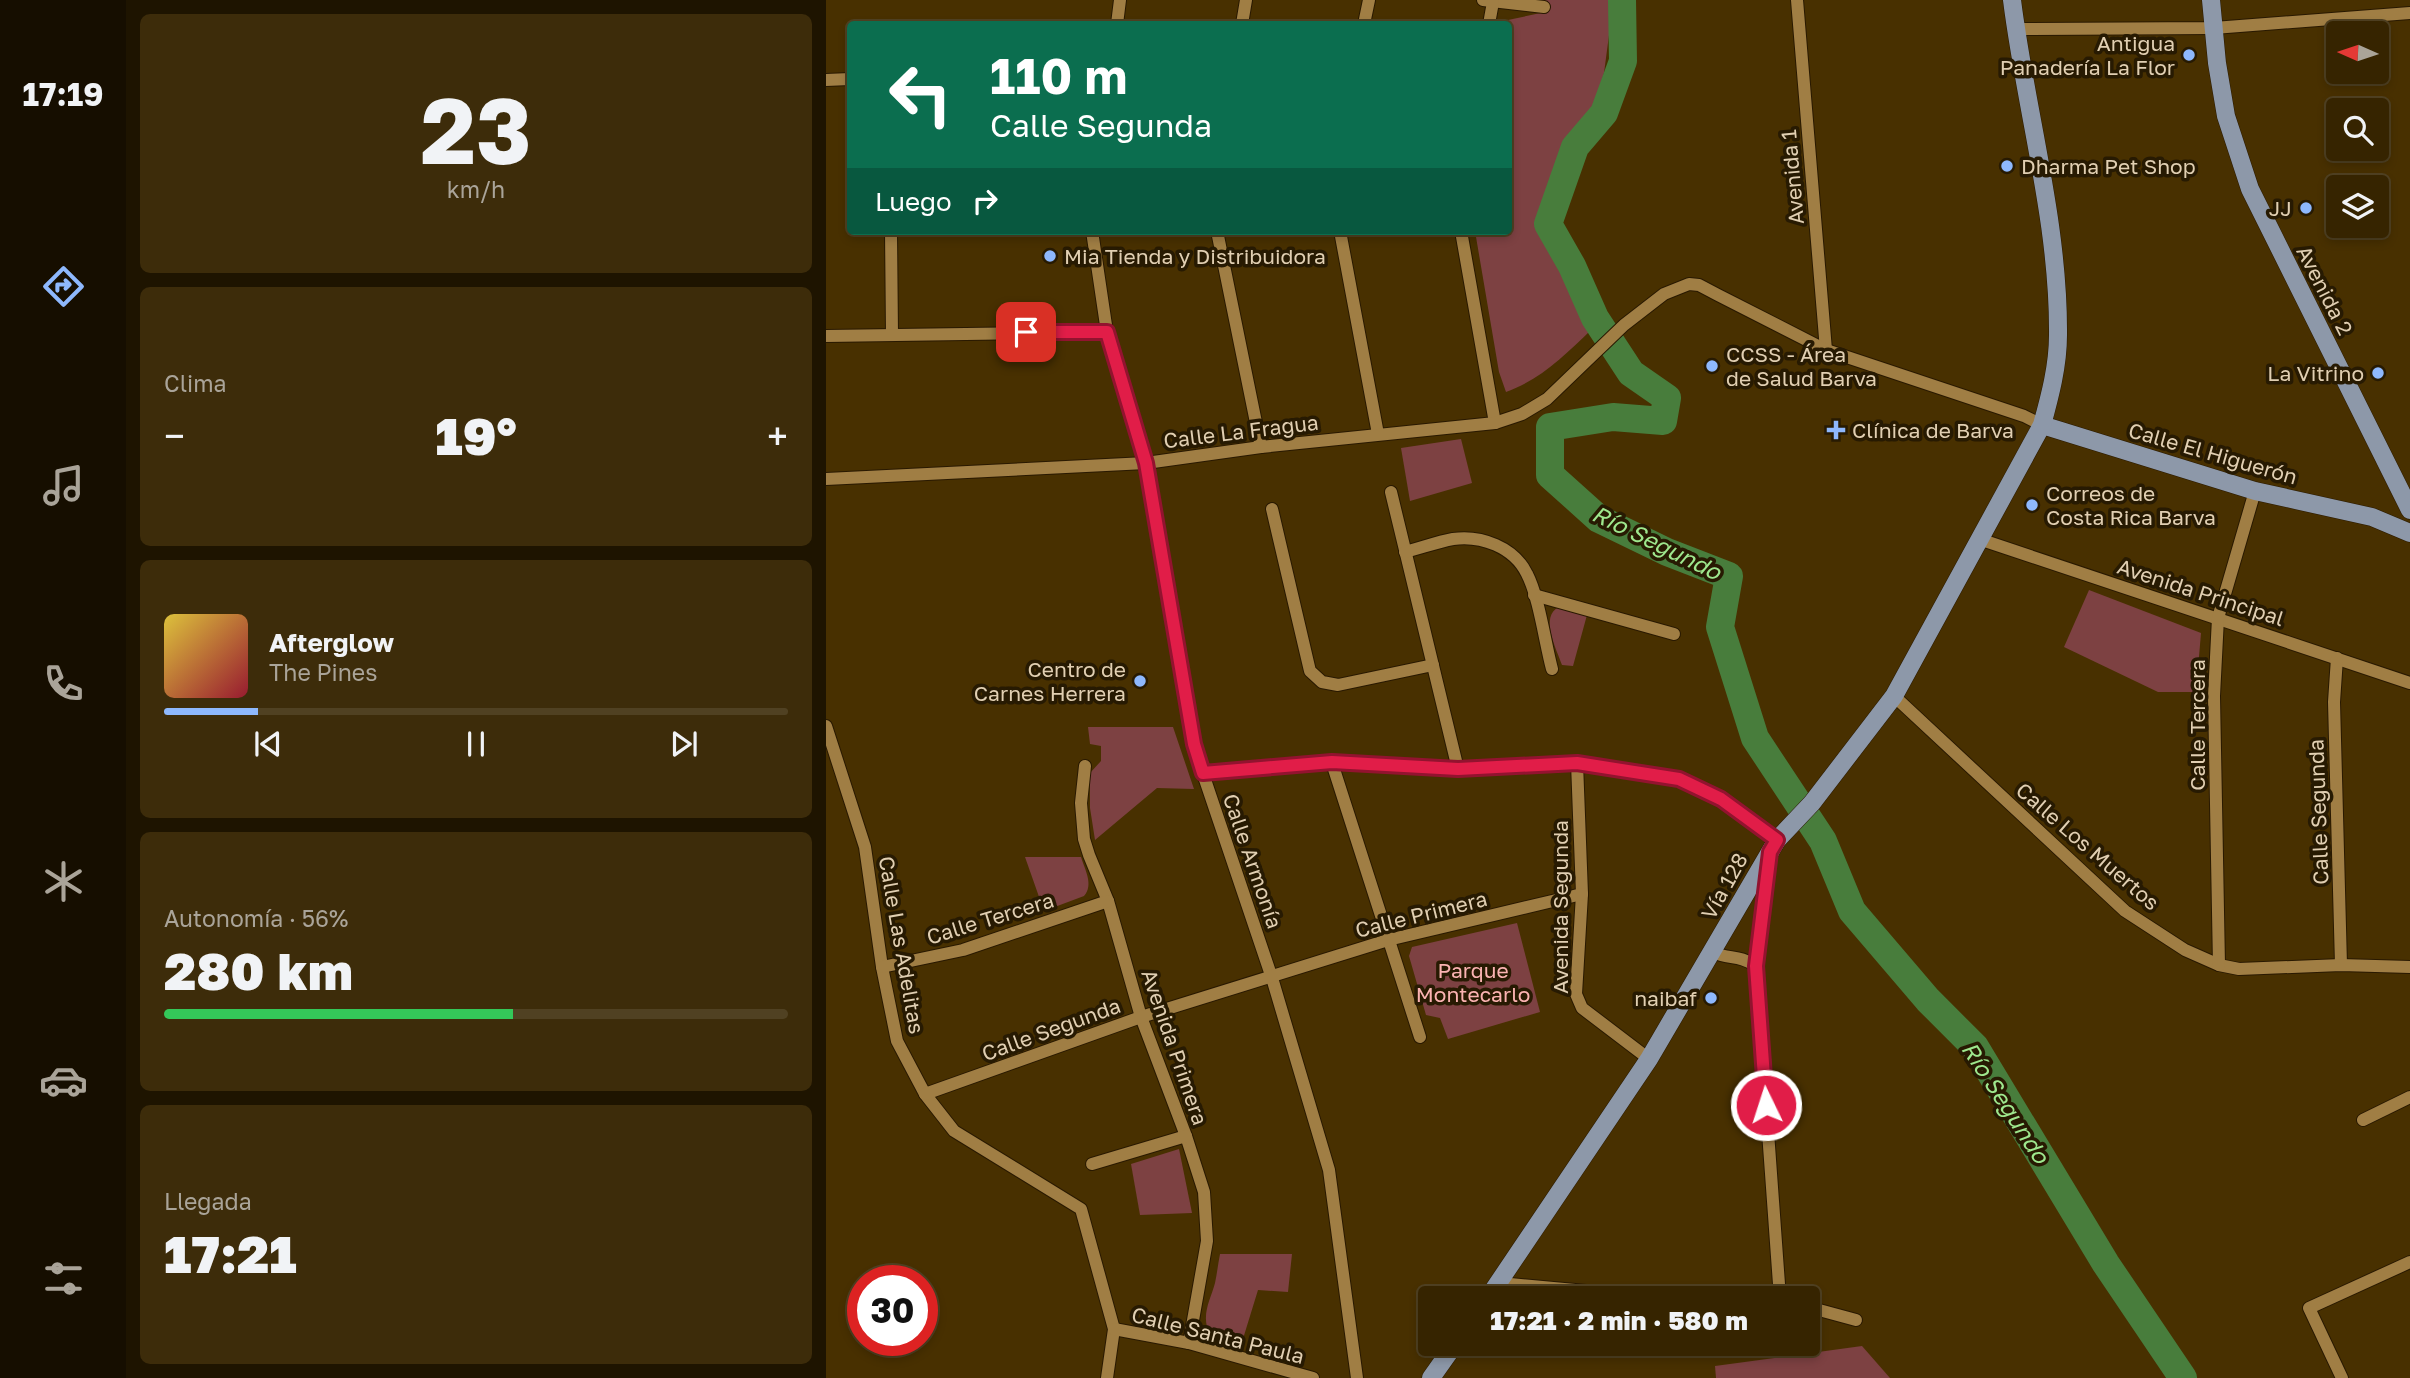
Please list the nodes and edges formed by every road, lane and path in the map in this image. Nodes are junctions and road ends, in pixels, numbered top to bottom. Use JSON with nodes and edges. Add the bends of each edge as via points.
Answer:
{"nodes":[{"id":1,"x":1120,"y":0,"type":"edge"},
{"id":2,"x":1245,"y":0,"type":"edge"},
{"id":3,"x":1368,"y":0,"type":"edge"},
{"id":4,"x":1797,"y":0,"type":"edge"},
{"id":5,"x":2012,"y":0,"type":"edge"},
{"id":6,"x":2211,"y":0,"type":"edge"},
{"id":7,"x":1488,"y":1,"type":"edge"},
{"id":8,"x":1544,"y":7,"type":"dead end"},
{"id":9,"x":2410,"y":13,"type":"edge"},
{"id":10,"x":1116,"y":21,"type":"edge"},
{"id":11,"x":1242,"y":21,"type":"edge"},
{"id":12,"x":1364,"y":21,"type":"edge"},
{"id":13,"x":1489,"y":21,"type":"edge"},
{"id":14,"x":2214,"y":28,"type":"junction"},
{"id":15,"x":2016,"y":29,"type":"junction"},
{"id":16,"x":847,"y":79,"type":"edge"},
{"id":17,"x":826,"y":80,"type":"edge"},
{"id":18,"x":891,"y":235,"type":"edge"},
{"id":19,"x":1093,"y":235,"type":"edge"},
{"id":20,"x":1218,"y":235,"type":"edge"},
{"id":21,"x":1341,"y":235,"type":"edge"},
{"id":22,"x":1462,"y":235,"type":"edge"},
{"id":23,"x":1107,"y":332,"type":"junction"},
{"id":24,"x":892,"y":334,"type":"junction"},
{"id":25,"x":826,"y":335,"type":"edge"},
{"id":26,"x":1826,"y":350,"type":"junction"},
{"id":27,"x":1495,"y":423,"type":"junction"},
{"id":28,"x":2042,"y":425,"type":"junction"},
{"id":29,"x":1378,"y":434,"type":"junction"},
{"id":30,"x":1261,"y":447,"type":"junction"},
{"id":31,"x":1146,"y":463,"type":"junction"},
{"id":32,"x":826,"y":479,"type":"edge"},
{"id":33,"x":2255,"y":491,"type":"junction"},
{"id":34,"x":2403,"y":491,"type":"junction"},
{"id":35,"x":1391,"y":492,"type":"dead end"},
{"id":36,"x":1272,"y":509,"type":"dead end"},
{"id":37,"x":2410,"y":510,"type":"edge"},
{"id":38,"x":2372,"y":517,"type":"junction"},
{"id":39,"x":2410,"y":533,"type":"edge"},
{"id":40,"x":1979,"y":539,"type":"junction"},
{"id":41,"x":1405,"y":552,"type":"junction"},
{"id":42,"x":1534,"y":595,"type":"junction"},
{"id":43,"x":2218,"y":618,"type":"junction"},
{"id":44,"x":1674,"y":634,"type":"dead end"},
{"id":45,"x":2337,"y":658,"type":"junction"},
{"id":46,"x":1433,"y":665,"type":"junction"},
{"id":47,"x":1552,"y":669,"type":"dead end"},
{"id":48,"x":2410,"y":683,"type":"edge"},
{"id":49,"x":1894,"y":696,"type":"junction"},
{"id":50,"x":826,"y":726,"type":"edge"},
{"id":51,"x":1332,"y":762,"type":"junction"},
{"id":52,"x":1577,"y":763,"type":"junction"},
{"id":53,"x":1084,"y":766,"type":"dead end"},
{"id":54,"x":1458,"y":769,"type":"junction"},
{"id":55,"x":1203,"y":773,"type":"junction"},
{"id":56,"x":1777,"y":841,"type":"junction"},
{"id":57,"x":1583,"y":894,"type":"junction"},
{"id":58,"x":1108,"y":901,"type":"junction"},
{"id":59,"x":1388,"y":940,"type":"junction"},
{"id":60,"x":1713,"y":953,"type":"junction"},
{"id":61,"x":2219,"y":965,"type":"junction"},
{"id":62,"x":2341,"y":965,"type":"junction"},
{"id":63,"x":1756,"y":966,"type":"junction"},
{"id":64,"x":882,"y":967,"type":"junction"},
{"id":65,"x":2410,"y":967,"type":"edge"},
{"id":66,"x":1272,"y":978,"type":"junction"},
{"id":67,"x":1141,"y":1017,"type":"junction"},
{"id":68,"x":1420,"y":1037,"type":"dead end"},
{"id":69,"x":1649,"y":1059,"type":"junction"},
{"id":70,"x":925,"y":1094,"type":"junction"},
{"id":71,"x":2410,"y":1097,"type":"edge"},
{"id":72,"x":2364,"y":1120,"type":"dead end"},
{"id":73,"x":1186,"y":1136,"type":"junction"},
{"id":74,"x":1092,"y":1164,"type":"dead end"},
{"id":75,"x":2410,"y":1262,"type":"edge"},
{"id":76,"x":1500,"y":1283,"type":"junction"},
{"id":77,"x":1498,"y":1286,"type":"edge"},
{"id":78,"x":1532,"y":1286,"type":"edge"},
{"id":79,"x":1779,"y":1286,"type":"edge"},
{"id":80,"x":1820,"y":1310,"type":"edge"},
{"id":81,"x":1856,"y":1320,"type":"dead end"},
{"id":82,"x":1114,"y":1329,"type":"junction"},
{"id":83,"x":1188,"y":1343,"type":"junction"},
{"id":84,"x":1447,"y":1356,"type":"edge"},
{"id":85,"x":1107,"y":1378,"type":"edge"},
{"id":86,"x":1313,"y":1378,"type":"edge"},
{"id":87,"x":1357,"y":1378,"type":"edge"},
{"id":88,"x":1431,"y":1378,"type":"edge"},
{"id":89,"x":2342,"y":1378,"type":"edge"}],
"edges":[{"from":1,"to":10,"type":"street"},
{"from":2,"to":11,"type":"street"},
{"from":3,"to":12,"type":"street"},
{"from":4,"to":26,"type":"street","name":"Avenida 1"},
{"from":5,"to":15,"type":"main road","name":"Vía 128"},
{"from":6,"to":14,"type":"main road","name":"Avenida 2"},
{"from":7,"to":8,"type":"street"},
{"from":7,"to":13,"type":"street"},
{"from":9,"to":14,"type":"street"},
{"from":14,"to":15,"type":"street"},
{"from":14,"to":34,"type":"main road","name":"Avenida 2","via":[[2226,116],[2249,190]]},
{"from":15,"to":28,"type":"main road","name":"Vía 128","via":[[2053,256],[2058,336],[2054,379]]},
{"from":16,"to":17,"type":"street"},
{"from":18,"to":24,"type":"street"},
{"from":19,"to":23,"type":"street","name":"Calle Armonía"},
{"from":20,"to":30,"type":"street"},
{"from":21,"to":29,"type":"street"},
{"from":22,"to":27,"type":"street"},
{"from":23,"to":24,"type":"street"},
{"from":23,"to":31,"type":"street","name":"Calle Armonía"},
{"from":24,"to":25,"type":"street"},
{"from":26,"to":27,"type":"street","name":"Calle La Fragua","via":[[1689,284],[1664,294],[1624,325],[1547,399]]},
{"from":26,"to":28,"type":"street","name":"Calle La Fragua"},
{"from":27,"to":29,"type":"street","name":"Calle La Fragua"},
{"from":28,"to":33,"type":"main road","name":"Calle El Higuerón"},
{"from":28,"to":40,"type":"main road","name":"Vía 128"},
{"from":29,"to":30,"type":"street","name":"Calle La Fragua"},
{"from":30,"to":31,"type":"street","name":"Calle La Fragua"},
{"from":31,"to":32,"type":"street","name":"Calle La Fragua"},
{"from":31,"to":55,"type":"street","name":"Calle Armonía","via":[[1194,744]]},
{"from":33,"to":38,"type":"main road","name":"Calle El Higuerón"},
{"from":33,"to":43,"type":"street","name":"Calle Tercera"},
{"from":34,"to":37,"type":"main road","name":"Avenida 2"},
{"from":34,"to":38,"type":"main road","via":[[2398,512]]},
{"from":35,"to":41,"type":"street"},
{"from":36,"to":46,"type":"street","via":[[1310,671],[1322,682],[1338,685]]},
{"from":38,"to":39,"type":"main road","name":"Calle El Higuerón"},
{"from":40,"to":43,"type":"street","name":"Avenida Principal"},
{"from":40,"to":49,"type":"main road","name":"Vía 128"},
{"from":41,"to":42,"type":"street","via":[[1454,539],[1493,543],[1518,561]]},
{"from":41,"to":46,"type":"street"},
{"from":42,"to":44,"type":"street"},
{"from":42,"to":47,"type":"street"},
{"from":43,"to":45,"type":"street","name":"Avenida Principal"},
{"from":43,"to":61,"type":"street","name":"Calle Tercera","via":[[2214,696]]},
{"from":45,"to":48,"type":"street","name":"Avenida Principal"},
{"from":45,"to":62,"type":"street","name":"Calle Segunda","via":[[2334,702]]},
{"from":46,"to":54,"type":"street"},
{"from":49,"to":56,"type":"main road","name":"Vía 128"},
{"from":49,"to":61,"type":"street","name":"Calle Los Muertos","via":[[2125,912],[2185,950]]},
{"from":50,"to":64,"type":"street","name":"Calle Las Adelitas","via":[[866,847]]},
{"from":51,"to":54,"type":"street"},
{"from":51,"to":55,"type":"street"},
{"from":51,"to":59,"type":"street"},
{"from":52,"to":54,"type":"street"},
{"from":52,"to":56,"type":"street","via":[[1679,779],[1721,799]]},
{"from":52,"to":57,"type":"street","name":"Avenida Segunda"},
{"from":53,"to":58,"type":"street","name":"Avenida Primera","via":[[1084,839]]},
{"from":55,"to":66,"type":"street","name":"Calle Armonía"},
{"from":56,"to":60,"type":"main road","name":"Vía 128"},
{"from":56,"to":63,"type":"street"},
{"from":57,"to":59,"type":"street","name":"Calle Primera"},
{"from":57,"to":69,"type":"street","name":"Avenida Segunda","via":[[1576,994],[1582,1009]]},
{"from":58,"to":64,"type":"street","name":"Calle Tercera","via":[[962,950]]},
{"from":58,"to":67,"type":"street","name":"Avenida Primera"},
{"from":59,"to":66,"type":"street","name":"Calle Primera"},
{"from":59,"to":68,"type":"street"},
{"from":60,"to":63,"type":"street","via":[[1744,958]]},
{"from":60,"to":69,"type":"main road","name":"Vía 128"},
{"from":61,"to":62,"type":"street","name":"Calle Los Muertos","via":[[2239,969]]},
{"from":62,"to":65,"type":"street","name":"Calle Los Muertos"},
{"from":63,"to":79,"type":"street"},
{"from":64,"to":70,"type":"street","name":"Calle Las Adelitas","via":[[897,1041]]},
{"from":66,"to":67,"type":"street","name":"Calle Segunda"},
{"from":66,"to":87,"type":"street","name":"Calle Armonía","via":[[1329,1170]]},
{"from":67,"to":70,"type":"street","name":"Calle Segunda"},
{"from":67,"to":73,"type":"street","name":"Avenida Primera"},
{"from":69,"to":76,"type":"main road","name":"Vía 128"},
{"from":70,"to":82,"type":"street","name":"Calle Las Adelitas","via":[[954,1131],[1081,1209]]},
{"from":71,"to":72,"type":"street"},
{"from":73,"to":74,"type":"street"},
{"from":73,"to":83,"type":"street","name":"Avenida Primera","via":[[1203,1192],[1207,1241]]},
{"from":75,"to":89,"type":"street","via":[[2309,1308]]},
{"from":76,"to":77,"type":"main road","name":"Vía 128"},
{"from":76,"to":78,"type":"street"},
{"from":80,"to":81,"type":"street"},
{"from":82,"to":83,"type":"street","name":"Calle Santa Paula"},
{"from":82,"to":85,"type":"street","name":"Calle Las Adelitas"},
{"from":83,"to":86,"type":"street","name":"Calle Santa Paula"},
{"from":84,"to":88,"type":"main road"}]}
